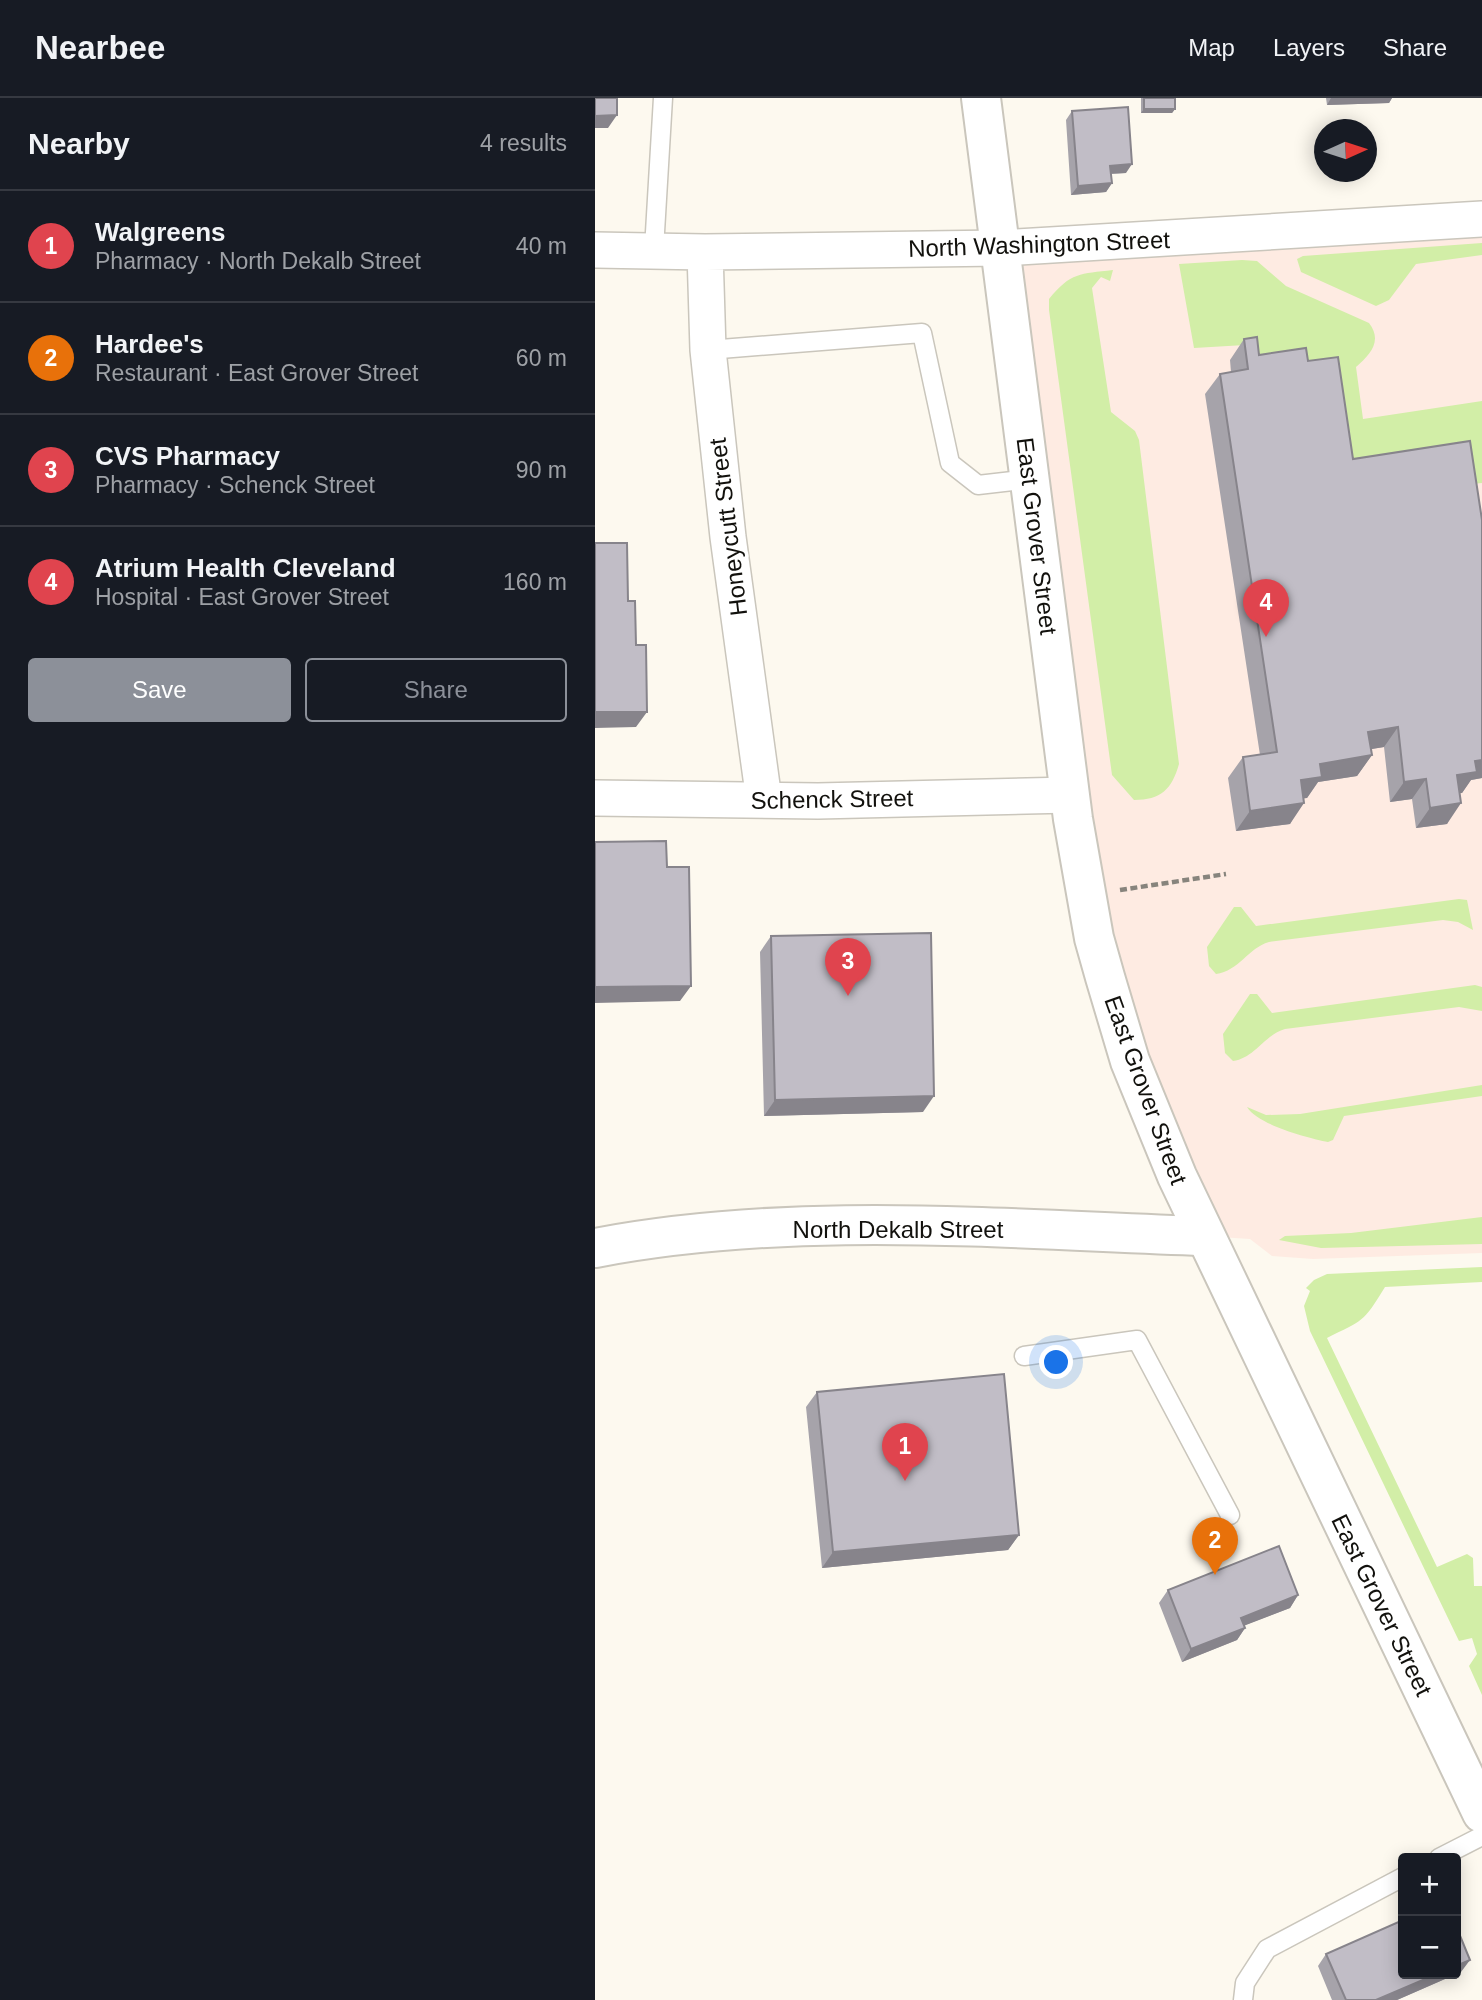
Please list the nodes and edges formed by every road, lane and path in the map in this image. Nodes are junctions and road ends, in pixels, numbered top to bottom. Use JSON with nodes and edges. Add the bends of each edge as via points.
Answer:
{"nodes":[{"id":1,"x":663,"y":98,"type":"edge"},
{"id":2,"x":981,"y":98,"type":"edge"},
{"id":3,"x":1482,"y":219,"type":"edge"},
{"id":4,"x":1001,"y":248,"type":"junction"},
{"id":5,"x":654,"y":249,"type":"junction"},
{"id":6,"x":595,"y":250,"type":"edge"},
{"id":7,"x":705,"y":252,"type":"junction"},
{"id":8,"x":708,"y":350,"type":"junction"},
{"id":9,"x":1030,"y":479,"type":"junction"},
{"id":10,"x":1070,"y":795,"type":"junction"},
{"id":11,"x":595,"y":798,"type":"edge"},
{"id":12,"x":764,"y":800,"type":"junction"},
{"id":13,"x":1226,"y":874,"type":"dead end"},
{"id":14,"x":1087,"y":895,"type":"junction"},
{"id":15,"x":1203,"y":1236,"type":"junction"},
{"id":16,"x":595,"y":1248,"type":"edge"},
{"id":17,"x":1024,"y":1356,"type":"dead end"},
{"id":18,"x":1230,"y":1515,"type":"dead end"},
{"id":19,"x":1482,"y":1813,"type":"edge"},
{"id":20,"x":1482,"y":1836,"type":"edge"},
{"id":21,"x":1449,"y":1853,"type":"edge"},
{"id":22,"x":1398,"y":1880,"type":"edge"},
{"id":23,"x":1243,"y":2000,"type":"edge"}],
"edges":[{"from":1,"to":5,"type":"lane"},
{"from":2,"to":4,"type":"main road","name":"East Grover Street"},
{"from":3,"to":4,"type":"street","name":"North Washington Street"},
{"from":4,"to":7,"type":"street","name":"North Washington Street"},
{"from":4,"to":9,"type":"main road","name":"East Grover Street"},
{"from":5,"to":6,"type":"street","name":"North Washington Street"},
{"from":5,"to":7,"type":"street","name":"North Washington Street"},
{"from":7,"to":8,"type":"street","name":"Honeycutt Street"},
{"from":8,"to":9,"type":"lane","via":[[922,333],[950,463],[978,485]]},
{"from":8,"to":12,"type":"street","name":"Honeycutt Street"},
{"from":9,"to":10,"type":"main road","name":"East Grover Street"},
{"from":10,"to":12,"type":"street","name":"Schenck Street"},
{"from":10,"to":14,"type":"main road","name":"East Grover Street"},
{"from":11,"to":12,"type":"street","name":"Schenck Street"},
{"from":13,"to":14,"type":"path"},
{"from":14,"to":15,"type":"main road","name":"East Grover Street","via":[[1094,937],[1130,1061]]},
{"from":15,"to":16,"type":"main road","name":"North Dekalb Street","via":[[895,1226],[735,1229]]},
{"from":15,"to":19,"type":"main road","name":"East Grover Street"},
{"from":17,"to":18,"type":"lane","via":[[1137,1340]]},
{"from":20,"to":21,"type":"lane"},
{"from":22,"to":23,"type":"lane","via":[[1267,1949],[1245,1983]]}]}
